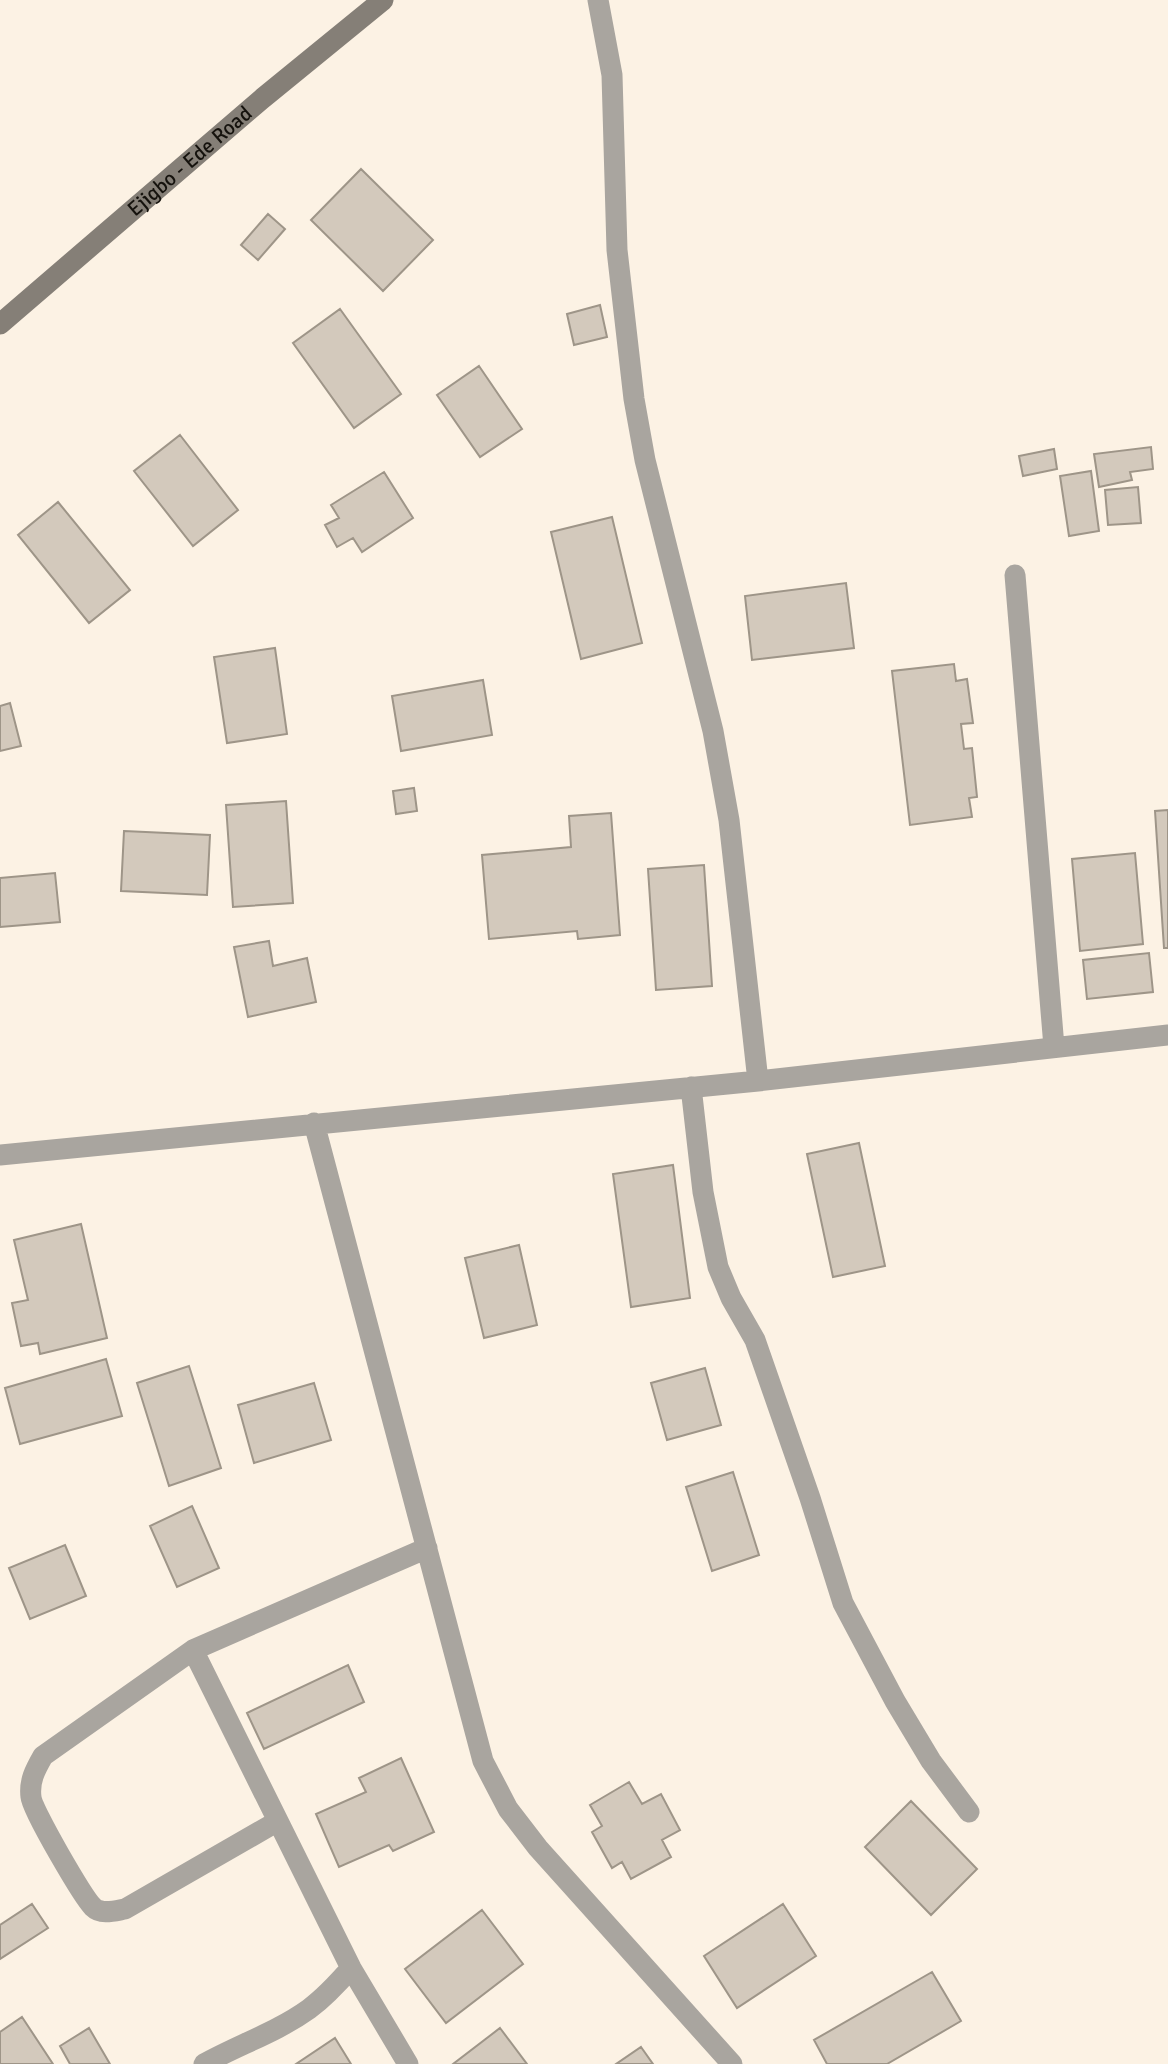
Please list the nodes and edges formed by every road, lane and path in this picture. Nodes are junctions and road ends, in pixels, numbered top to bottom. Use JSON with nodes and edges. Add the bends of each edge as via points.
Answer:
{"nodes":[{"id":1,"x":383,"y":0,"type":"edge"},
{"id":2,"x":598,"y":0,"type":"edge"},
{"id":3,"x":0,"y":324,"type":"edge"},
{"id":4,"x":1015,"y":575,"type":"dead end"},
{"id":5,"x":1168,"y":1035,"type":"edge"},
{"id":6,"x":1054,"y":1047,"type":"junction"},
{"id":7,"x":758,"y":1081,"type":"junction"},
{"id":8,"x":691,"y":1087,"type":"junction"},
{"id":9,"x":314,"y":1123,"type":"junction"},
{"id":10,"x":0,"y":1155,"type":"edge"},
{"id":11,"x":427,"y":1548,"type":"junction"},
{"id":12,"x":193,"y":1650,"type":"junction"},
{"id":13,"x":969,"y":1812,"type":"dead end"},
{"id":14,"x":278,"y":1821,"type":"junction"},
{"id":15,"x":351,"y":1968,"type":"junction"},
{"id":16,"x":204,"y":2064,"type":"edge"},
{"id":17,"x":408,"y":2064,"type":"edge"},
{"id":18,"x":732,"y":2064,"type":"edge"}],
"edges":[{"from":1,"to":3,"type":"main road","name":"Ejigbo - Ede Road"},
{"from":2,"to":7,"type":"street","via":[[612,75],[617,250],[634,399],[713,731]]},
{"from":4,"to":6,"type":"street"},
{"from":5,"to":6,"type":"street"},
{"from":6,"to":7,"type":"street"},
{"from":7,"to":8,"type":"street"},
{"from":8,"to":9,"type":"street"},
{"from":8,"to":13,"type":"street","via":[[703,1192],[718,1267],[755,1340],[843,1603],[895,1701]]},
{"from":9,"to":10,"type":"street"},
{"from":9,"to":11,"type":"street"},
{"from":11,"to":12,"type":"street"},
{"from":11,"to":18,"type":"street","via":[[483,1761],[508,1809],[537,1848]]},
{"from":12,"to":14,"type":"street"},
{"from":12,"to":14,"type":"street","via":[[43,1756],[31,1779],[31,1800],[94,1908],[105,1912],[124,1909]]},
{"from":14,"to":15,"type":"street"},
{"from":15,"to":16,"type":"street","via":[[308,2009]]},
{"from":15,"to":17,"type":"street"}]}
